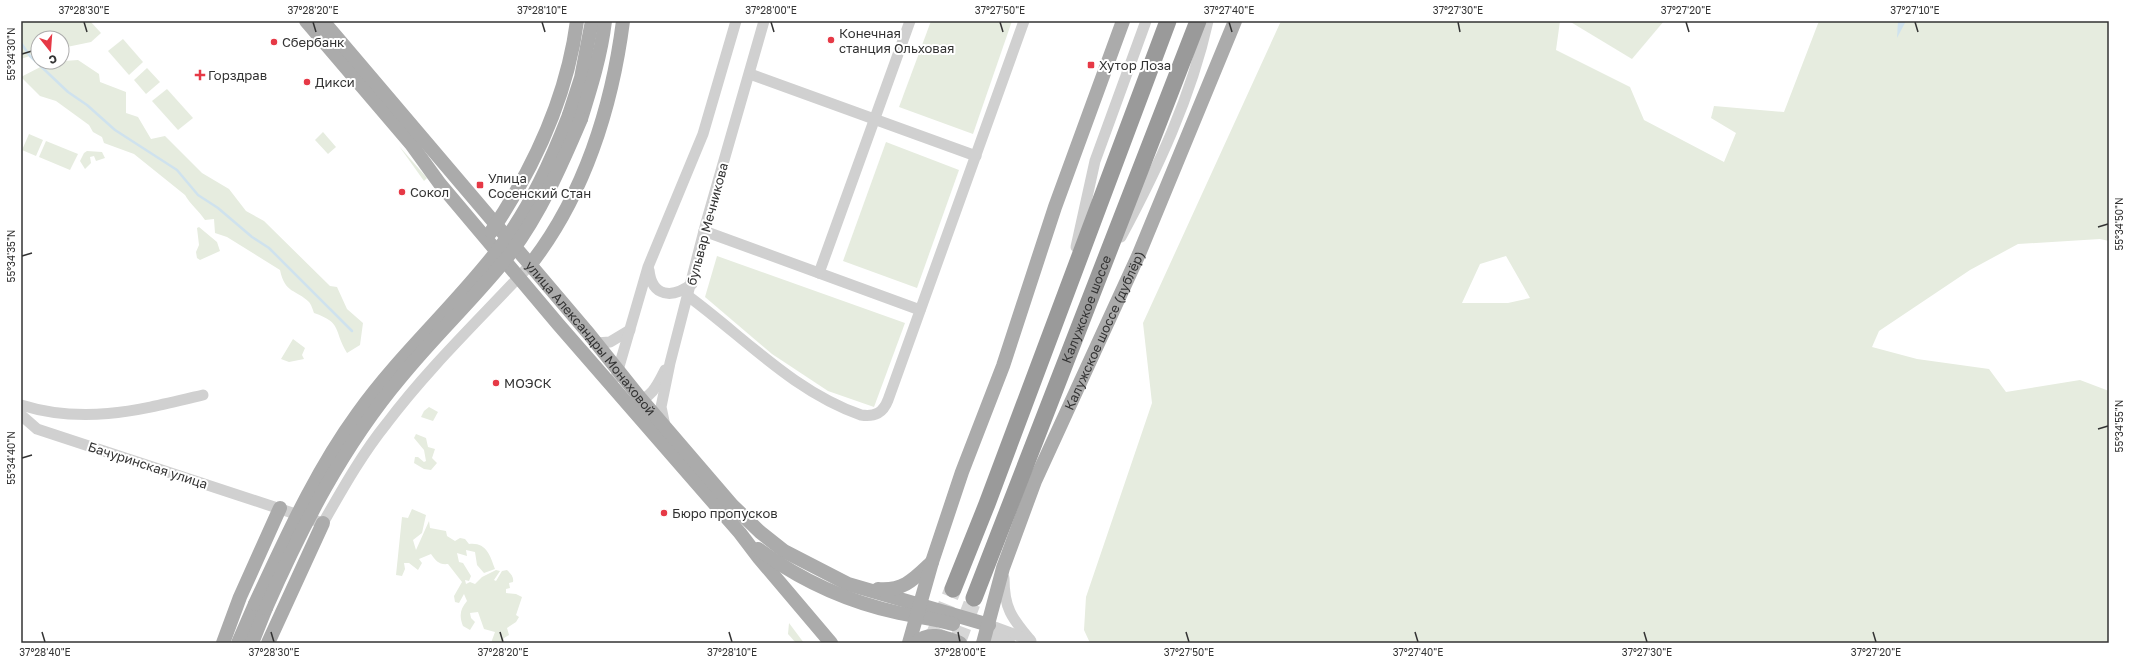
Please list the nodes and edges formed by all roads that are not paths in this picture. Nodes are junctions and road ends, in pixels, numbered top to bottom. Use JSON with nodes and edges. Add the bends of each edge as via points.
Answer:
{"nodes":[{"id":1,"x":306,"y":21,"type":"edge"},
{"id":2,"x":323,"y":21,"type":"edge"},
{"id":3,"x":577,"y":21,"type":"edge"},
{"id":4,"x":592,"y":21,"type":"edge"},
{"id":5,"x":605,"y":21,"type":"edge"},
{"id":6,"x":622,"y":21,"type":"edge"},
{"id":7,"x":736,"y":21,"type":"edge"},
{"id":8,"x":764,"y":21,"type":"edge"},
{"id":9,"x":910,"y":21,"type":"edge"},
{"id":10,"x":1024,"y":21,"type":"edge"},
{"id":11,"x":1124,"y":21,"type":"edge"},
{"id":12,"x":1146,"y":21,"type":"edge"},
{"id":13,"x":1168,"y":21,"type":"edge"},
{"id":14,"x":1198,"y":21,"type":"edge"},
{"id":15,"x":1208,"y":21,"type":"edge"},
{"id":16,"x":1235,"y":21,"type":"edge"},
{"id":17,"x":750,"y":74,"type":"junction"},
{"id":18,"x":575,"y":117,"type":"junction"},
{"id":19,"x":875,"y":118,"type":"junction"},
{"id":20,"x":976,"y":156,"type":"junction"},
{"id":21,"x":496,"y":225,"type":"junction"},
{"id":22,"x":704,"y":231,"type":"junction"},
{"id":23,"x":486,"y":239,"type":"junction"},
{"id":24,"x":530,"y":265,"type":"junction"},
{"id":25,"x":648,"y":267,"type":"junction"},
{"id":26,"x":819,"y":273,"type":"junction"},
{"id":27,"x":519,"y":277,"type":"junction"},
{"id":28,"x":692,"y":284,"type":"junction"},
{"id":29,"x":1069,"y":284,"type":"junction"},
{"id":30,"x":1094,"y":288,"type":"junction"},
{"id":31,"x":688,"y":296,"type":"junction"},
{"id":32,"x":920,"y":310,"type":"junction"},
{"id":33,"x":630,"y":330,"type":"junction"},
{"id":34,"x":596,"y":343,"type":"junction"},
{"id":35,"x":670,"y":363,"type":"junction"},
{"id":36,"x":618,"y":371,"type":"junction"},
{"id":37,"x":618,"y":392,"type":"junction"},
{"id":38,"x":203,"y":395,"type":"dead end"},
{"id":39,"x":641,"y":399,"type":"junction"},
{"id":40,"x":21,"y":405,"type":"edge"},
{"id":41,"x":21,"y":415,"type":"edge"},
{"id":42,"x":666,"y":428,"type":"junction"},
{"id":43,"x":280,"y":508,"type":"junction"},
{"id":44,"x":323,"y":523,"type":"junction"},
{"id":45,"x":740,"y":533,"type":"junction"},
{"id":46,"x":932,"y":562,"type":"junction"},
{"id":47,"x":1003,"y":568,"type":"junction"},
{"id":48,"x":862,"y":588,"type":"junction"},
{"id":49,"x":953,"y":589,"type":"tunnel mouth"},
{"id":50,"x":974,"y":598,"type":"tunnel mouth"},
{"id":51,"x":261,"y":606,"type":"junction"},
{"id":52,"x":899,"y":607,"type":"junction"},
{"id":53,"x":918,"y":611,"type":"junction"},
{"id":54,"x":986,"y":634,"type":"edge"},
{"id":55,"x":1033,"y":642,"type":"edge"},
{"id":56,"x":222,"y":643,"type":"edge"},
{"id":57,"x":238,"y":643,"type":"edge"},
{"id":58,"x":252,"y":643,"type":"edge"},
{"id":59,"x":268,"y":643,"type":"edge"},
{"id":60,"x":831,"y":643,"type":"edge"},
{"id":61,"x":909,"y":643,"type":"edge"},
{"id":62,"x":916,"y":643,"type":"edge"},
{"id":63,"x":960,"y":643,"type":"edge"},
{"id":64,"x":1010,"y":643,"type":"edge"}],
"edges":[{"from":1,"to":23,"type":"main road","name":"улица Александры Монаховой","via":[[411,144],[440,184]]},
{"from":2,"to":21,"type":"main road","name":"улица Александры Монаховой"},
{"from":3,"to":21,"type":"main road","via":[[570,62],[557,107],[536,153]]},
{"from":4,"to":18,"type":"main road"},
{"from":5,"to":18,"type":"main road","via":[[593,81]]},
{"from":6,"to":24,"type":"main road","via":[[612,86],[600,128],[580,180],[553,230]]},
{"from":7,"to":25,"type":"street","via":[[702,134]]},
{"from":8,"to":17,"type":"street","name":"бульвар Мечникова"},
{"from":9,"to":19,"type":"street"},
{"from":10,"to":20,"type":"street"},
{"from":11,"to":46,"type":"main road","via":[[1055,207],[1003,366],[962,472]]},
{"from":12,"to":29,"type":"street","via":[[1095,160]]},
{"from":13,"to":29,"type":"highway","name":"Калужское шоссе"},
{"from":14,"to":30,"type":"highway","name":"Калужское шоссе"},
{"from":15,"to":30,"type":"street","via":[[1199,62],[1154,176]]},
{"from":16,"to":47,"type":"main road","name":"Калужское шоссе (дублёр)","via":[[1138,254],[1035,481]]},
{"from":17,"to":19,"type":"street"},
{"from":17,"to":22,"type":"street","name":"бульвар Мечникова"},
{"from":18,"to":51,"type":"main road","bridge":true,"via":[[560,170],[541,206],[510,254],[401,376],[343,456]]},
{"from":19,"to":20,"type":"street"},
{"from":19,"to":26,"type":"street"},
{"from":20,"to":32,"type":"street"},
{"from":21,"to":23,"type":"main road"},
{"from":21,"to":24,"type":"main road","name":"улица Александры Монаховой"},
{"from":22,"to":26,"type":"street"},
{"from":22,"to":28,"type":"street","name":"бульвар Мечникова"},
{"from":23,"to":27,"type":"main road","name":"улица Александры Монаховой"},
{"from":24,"to":27,"type":"street"},
{"from":24,"to":34,"type":"main road","name":"улица Александры Монаховой"},
{"from":25,"to":28,"type":"street","via":[[650,279],[660,292],[676,293]]},
{"from":25,"to":33,"type":"street"},
{"from":26,"to":32,"type":"street"},
{"from":27,"to":37,"type":"main road","name":"улица Александры Монаховой"},
{"from":27,"to":44,"type":"street","via":[[420,382],[386,423],[354,468]]},
{"from":28,"to":31,"type":"street","name":"бульвар Мечникова"},
{"from":29,"to":49,"type":"highway","name":"Калужское шоссе"},
{"from":30,"to":50,"type":"highway","name":"Калужское шоссе"},
{"from":31,"to":32,"type":"street","via":[[789,378],[855,413],[866,416],[878,414],[886,406]]},
{"from":31,"to":35,"type":"street","name":"бульвар Мечникова"},
{"from":33,"to":34,"type":"street","via":[[610,342]]},
{"from":33,"to":36,"type":"street"},
{"from":34,"to":36,"type":"main road","name":"улица Александры Монаховой"},
{"from":35,"to":39,"type":"street","via":[[653,392]]},
{"from":35,"to":42,"type":"street","name":"бульвар Мечникова","via":[[661,407]]},
{"from":36,"to":37,"type":"street"},
{"from":36,"to":39,"type":"main road","name":"улица Александры Монаховой"},
{"from":37,"to":39,"type":"street","via":[[635,401]]},
{"from":37,"to":45,"type":"main road","name":"улица Александры Монаховой"},
{"from":38,"to":40,"type":"street","via":[[106,415],[62,414]]},
{"from":39,"to":42,"type":"main road","name":"улица Александры Монаховой"},
{"from":41,"to":43,"type":"street","name":"Бачуринская улица","via":[[37,429]]},
{"from":42,"to":48,"type":"main road","name":"улица Александры Монаховой","via":[[732,505],[760,532],[784,551],[813,568]]},
{"from":43,"to":44,"type":"street","name":"Бачуринская улица"},
{"from":43,"to":56,"type":"main road"},
{"from":44,"to":59,"type":"main road"},
{"from":45,"to":52,"type":"main road","name":"улица Александры Монаховой","via":[[781,565],[810,582],[861,602]]},
{"from":45,"to":60,"type":"main road","name":"улица Александры Монаховой"},
{"from":46,"to":48,"type":"main road","via":[[909,583],[899,588]]},
{"from":46,"to":53,"type":"main road"},
{"from":47,"to":54,"type":"main road","name":"Калужское шоссе (дублёр)"},
{"from":47,"to":55,"type":"street","via":[[1004,597],[1009,613],[1015,624]]},
{"from":48,"to":52,"type":"main road","name":"улица Александры Монаховой"},
{"from":51,"to":57,"type":"main road"},
{"from":51,"to":58,"type":"main road"},
{"from":52,"to":53,"type":"main road"},
{"from":53,"to":54,"type":"main road"},
{"from":53,"to":61,"type":"main road"},
{"from":54,"to":55,"type":"street"},
{"from":54,"to":64,"type":"street"},
{"from":62,"to":63,"type":"main road","via":[[927,636],[938,635]]}]}
